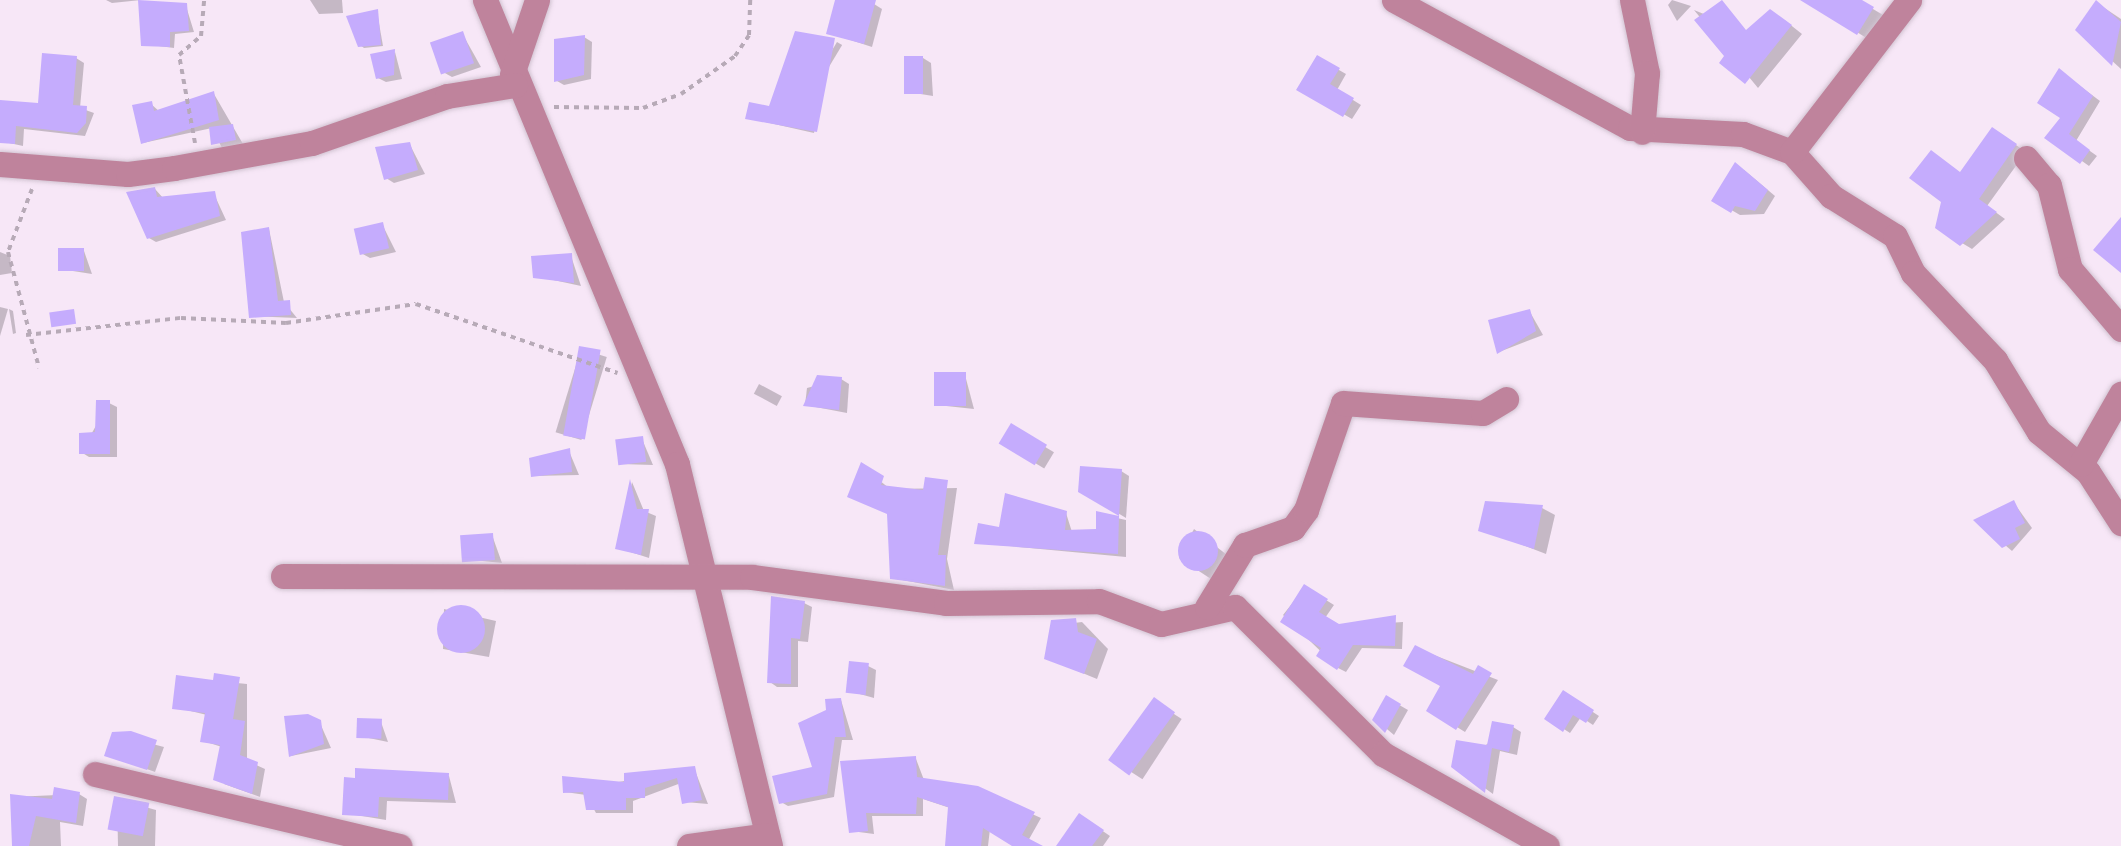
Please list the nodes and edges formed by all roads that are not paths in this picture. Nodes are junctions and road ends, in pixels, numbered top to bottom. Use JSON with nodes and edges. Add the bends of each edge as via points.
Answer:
{"nodes":[{"id":1,"x":485,"y":0,"type":"edge"},
{"id":2,"x":537,"y":0,"type":"edge"},
{"id":3,"x":1394,"y":0,"type":"edge"},
{"id":4,"x":1632,"y":0,"type":"edge"},
{"id":5,"x":1909,"y":0,"type":"edge"},
{"id":6,"x":516,"y":87,"type":"junction"},
{"id":7,"x":1642,"y":132,"type":"junction"},
{"id":8,"x":1792,"y":152,"type":"junction"},
{"id":9,"x":2026,"y":158,"type":"dead end"},
{"id":10,"x":0,"y":164,"type":"edge"},
{"id":11,"x":2121,"y":329,"type":"edge"},
{"id":12,"x":2121,"y":394,"type":"edge"},
{"id":13,"x":1506,"y":399,"type":"dead end"},
{"id":14,"x":2081,"y":464,"type":"junction"},
{"id":15,"x":2121,"y":524,"type":"edge"},
{"id":16,"x":702,"y":575,"type":"junction"},
{"id":17,"x":284,"y":576,"type":"dead end"},
{"id":18,"x":1206,"y":607,"type":"junction"},
{"id":19,"x":95,"y":774,"type":"dead end"},
{"id":20,"x":768,"y":841,"type":"edge"},
{"id":21,"x":400,"y":846,"type":"edge"},
{"id":22,"x":689,"y":846,"type":"edge"},
{"id":23,"x":1547,"y":846,"type":"edge"}],
"edges":[{"from":1,"to":6,"type":"street"},
{"from":2,"to":6,"type":"street"},
{"from":3,"to":7,"type":"street"},
{"from":4,"to":7,"type":"street","via":[[1647,73]]},
{"from":5,"to":8,"type":"street"},
{"from":6,"to":10,"type":"street","via":[[447,96],[312,143],[128,174]]},
{"from":6,"to":16,"type":"street","via":[[646,379]]},
{"from":7,"to":8,"type":"street","via":[[1744,134]]},
{"from":8,"to":14,"type":"street","via":[[1831,196],[1895,236],[1913,272],[1995,360],[2039,432]]},
{"from":9,"to":11,"type":"street","via":[[2049,185],[2070,269]]},
{"from":12,"to":14,"type":"street"},
{"from":13,"to":18,"type":"street","via":[[1483,413],[1344,402],[1306,510],[1293,528],[1246,545]]},
{"from":14,"to":15,"type":"street"},
{"from":16,"to":17,"type":"street"},
{"from":16,"to":18,"type":"street","via":[[946,603],[1099,602],[1161,624]]},
{"from":16,"to":20,"type":"street"},
{"from":18,"to":23,"type":"street","via":[[1248,618],[1394,762]]},
{"from":19,"to":21,"type":"street"},
{"from":20,"to":22,"type":"street"}]}
